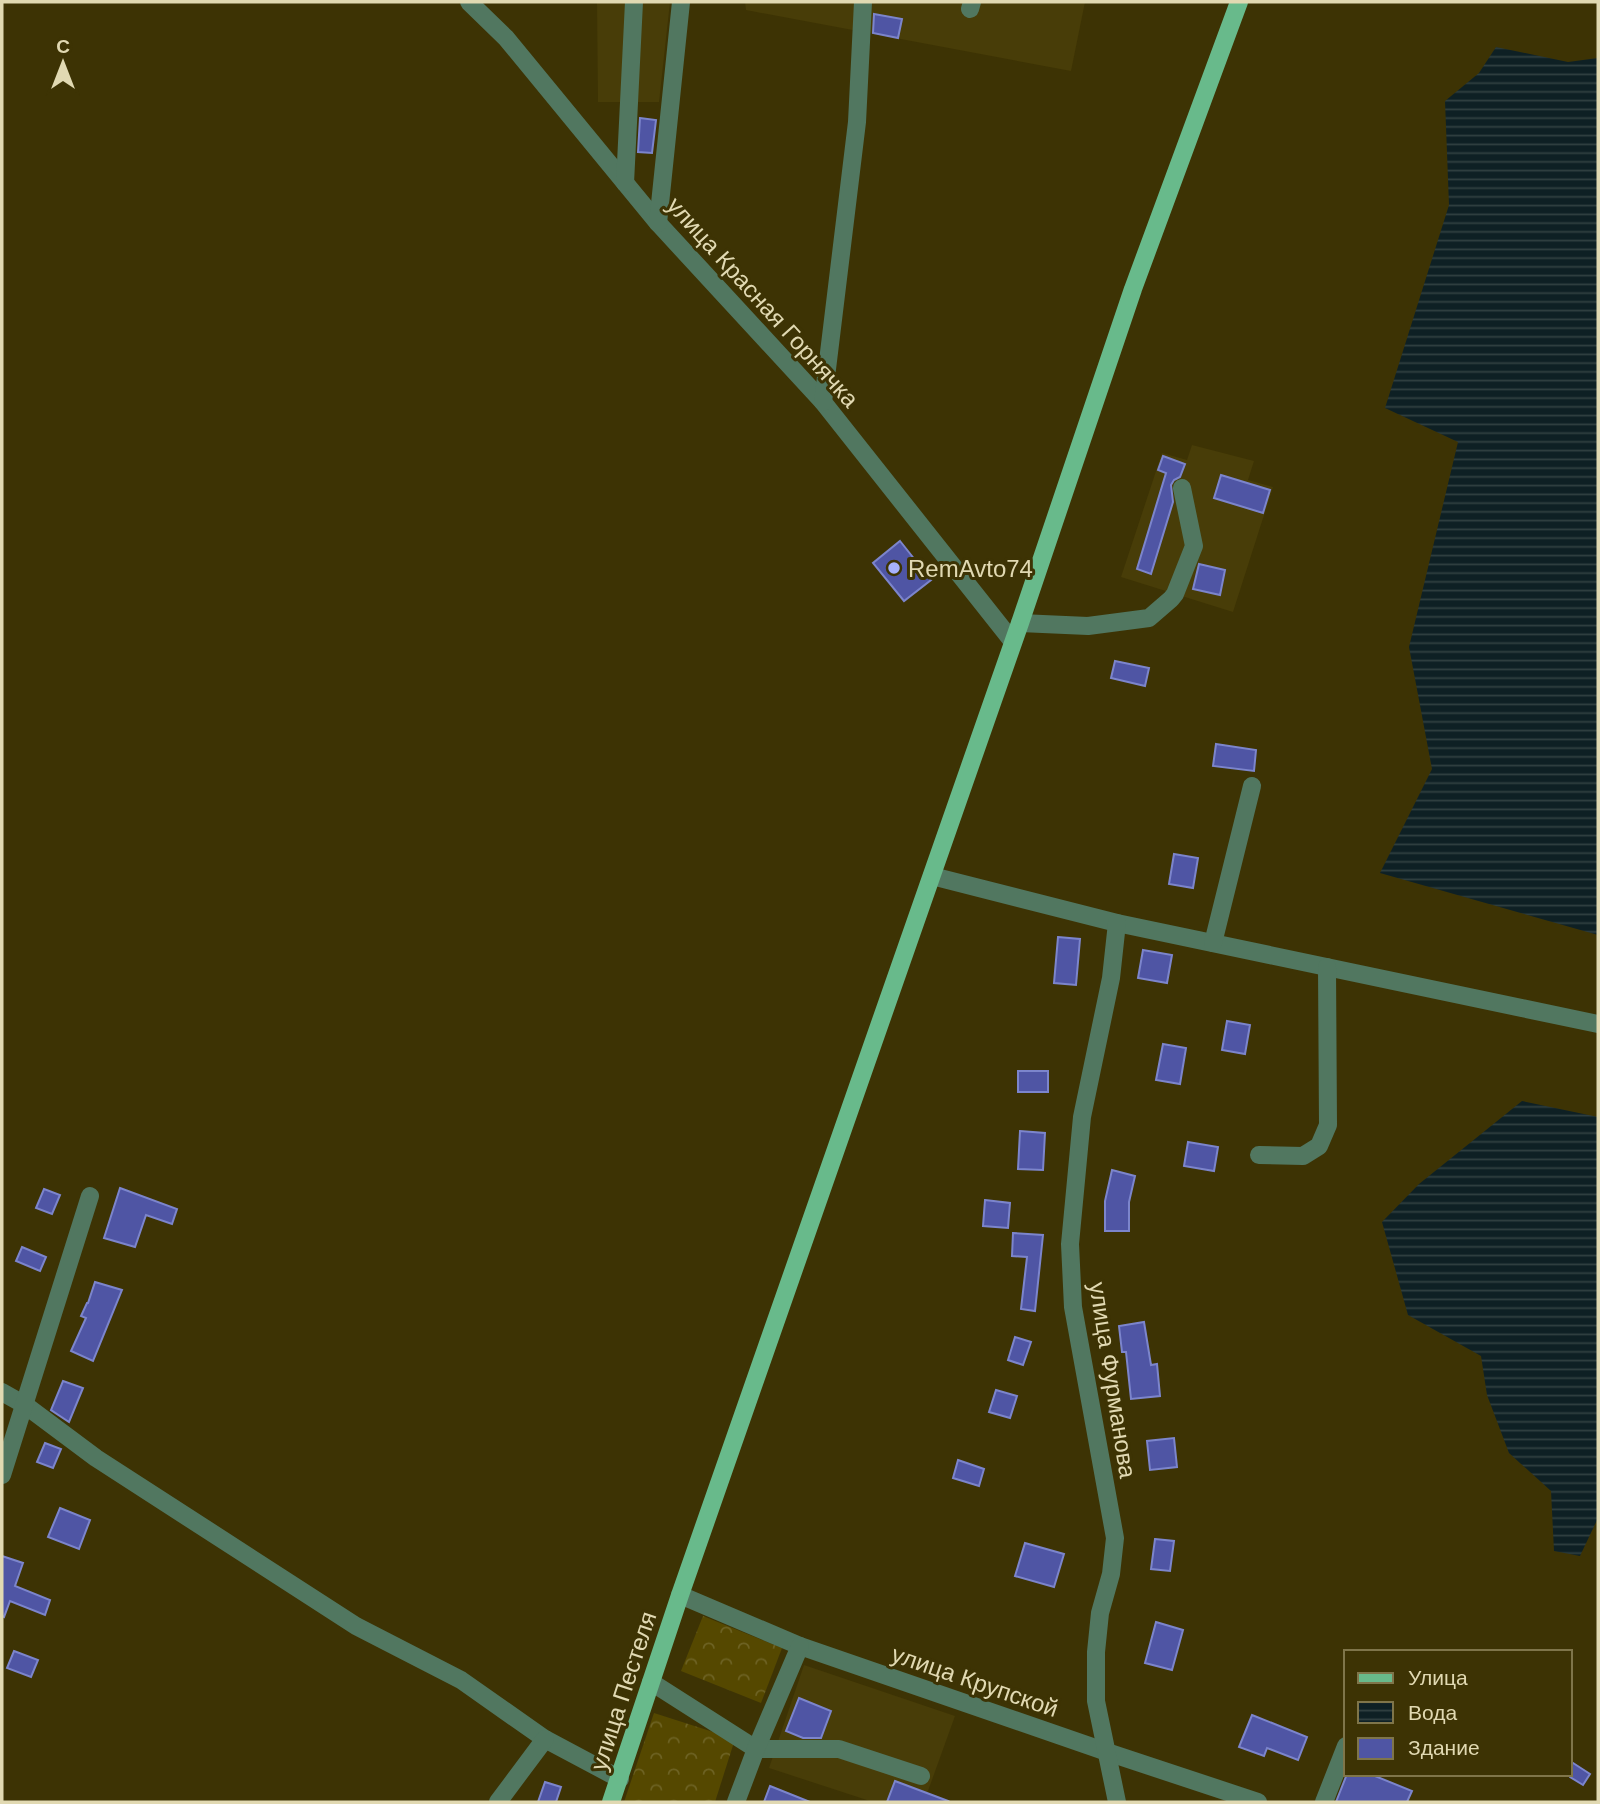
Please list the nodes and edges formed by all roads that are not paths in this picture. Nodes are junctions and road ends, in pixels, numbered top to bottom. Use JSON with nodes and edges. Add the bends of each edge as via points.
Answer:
{"nodes":[{"id":1,"x":469,"y":2,"type":"edge"},
{"id":2,"x":634,"y":2,"type":"edge"},
{"id":3,"x":681,"y":2,"type":"edge"},
{"id":4,"x":863,"y":2,"type":"edge"},
{"id":5,"x":1239,"y":2,"type":"edge"},
{"id":6,"x":625,"y":183,"type":"junction"},
{"id":7,"x":658,"y":223,"type":"junction"},
{"id":8,"x":822,"y":402,"type":"junction"},
{"id":9,"x":1182,"y":488,"type":"dead end"},
{"id":10,"x":1020,"y":623,"type":"junction"},
{"id":11,"x":1013,"y":642,"type":"junction"},
{"id":12,"x":1252,"y":786,"type":"dead end"},
{"id":13,"x":932,"y":876,"type":"junction"},
{"id":14,"x":1117,"y":923,"type":"junction"},
{"id":15,"x":1213,"y":943,"type":"junction"},
{"id":16,"x":1327,"y":967,"type":"junction"},
{"id":17,"x":1598,"y":1024,"type":"edge"},
{"id":18,"x":1259,"y":1155,"type":"dead end"},
{"id":19,"x":90,"y":1196,"type":"dead end"},
{"id":20,"x":2,"y":1392,"type":"edge"},
{"id":21,"x":25,"y":1405,"type":"junction"},
{"id":22,"x":2,"y":1475,"type":"edge"},
{"id":23,"x":680,"y":1595,"type":"junction"},
{"id":24,"x":800,"y":1646,"type":"junction"},
{"id":25,"x":651,"y":1682,"type":"junction"},
{"id":26,"x":545,"y":1739,"type":"junction"},
{"id":27,"x":756,"y":1749,"type":"junction"},
{"id":28,"x":1344,"y":1751,"type":"edge"},
{"id":29,"x":1107,"y":1752,"type":"junction"},
{"id":30,"x":921,"y":1776,"type":"dead end"},
{"id":31,"x":620,"y":1779,"type":"junction"},
{"id":32,"x":498,"y":1802,"type":"edge"},
{"id":33,"x":611,"y":1802,"type":"edge"},
{"id":34,"x":736,"y":1802,"type":"edge"},
{"id":35,"x":1117,"y":1802,"type":"edge"},
{"id":36,"x":1258,"y":1802,"type":"edge"},
{"id":37,"x":1324,"y":1802,"type":"edge"}],
"edges":[{"from":1,"to":6,"type":"street","name":"улица Красная Горнячка","via":[[506,38]]},
{"from":2,"to":6,"type":"street"},
{"from":3,"to":7,"type":"street"},
{"from":4,"to":8,"type":"street","via":[[857,122]]},
{"from":5,"to":10,"type":"main road","name":"улица Пестеля","via":[[1133,289]]},
{"from":6,"to":7,"type":"street","name":"улица Красная Горнячка"},
{"from":7,"to":8,"type":"street","name":"улица Красная Горнячка"},
{"from":8,"to":11,"type":"street","name":"улица Красная Горнячка"},
{"from":9,"to":10,"type":"street","via":[[1194,546],[1171,600],[1149,618],[1088,626]]},
{"from":10,"to":11,"type":"main road","name":"улица Пестеля"},
{"from":11,"to":13,"type":"main road","name":"улица Пестеля"},
{"from":12,"to":15,"type":"street"},
{"from":13,"to":14,"type":"street"},
{"from":13,"to":23,"type":"main road","name":"улица Пестеля"},
{"from":14,"to":15,"type":"street"},
{"from":14,"to":29,"type":"street","name":"улица Фурманова","via":[[1111,978],[1082,1117],[1070,1244],[1073,1307],[1115,1538],[1096,1652],[1096,1701]]},
{"from":15,"to":16,"type":"street"},
{"from":16,"to":17,"type":"street"},
{"from":16,"to":18,"type":"street","via":[[1328,1125],[1319,1146],[1303,1156]]},
{"from":19,"to":21,"type":"street"},
{"from":20,"to":21,"type":"street"},
{"from":21,"to":22,"type":"street"},
{"from":21,"to":26,"type":"street","via":[[96,1458],[356,1626],[461,1679]]},
{"from":23,"to":24,"type":"street","name":"улица Крупской"},
{"from":23,"to":25,"type":"main road","name":"улица Пестеля"},
{"from":24,"to":27,"type":"street"},
{"from":24,"to":29,"type":"street","name":"улица Крупской"},
{"from":25,"to":27,"type":"street"},
{"from":25,"to":31,"type":"main road","name":"улица Пестеля"},
{"from":26,"to":31,"type":"street"},
{"from":26,"to":32,"type":"street"},
{"from":27,"to":30,"type":"street","via":[[839,1749]]},
{"from":27,"to":34,"type":"street"},
{"from":28,"to":37,"type":"street"},
{"from":29,"to":35,"type":"street","name":"улица Фурманова"},
{"from":29,"to":36,"type":"street","name":"улица Крупской"},
{"from":31,"to":33,"type":"main road","name":"улица Пестеля"}]}
